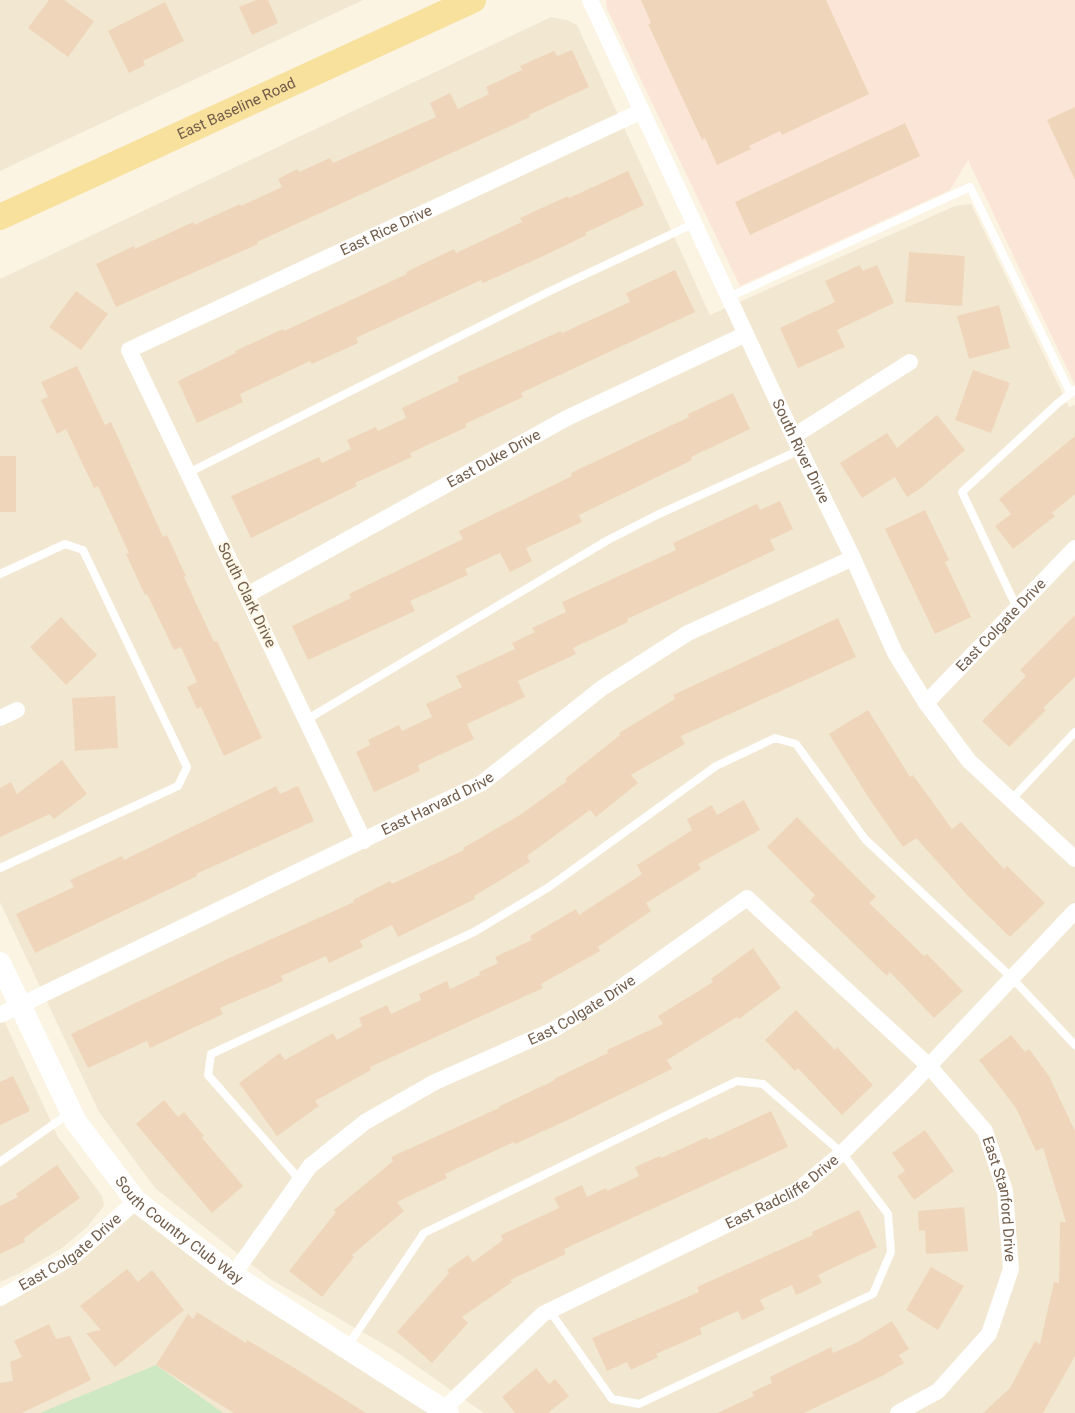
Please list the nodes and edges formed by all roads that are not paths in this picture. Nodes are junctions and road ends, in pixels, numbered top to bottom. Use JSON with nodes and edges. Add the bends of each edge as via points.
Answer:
{"nodes":[{"id":1,"x":473,"y":0,"type":"edge"},
{"id":2,"x":590,"y":0,"type":"edge"},
{"id":3,"x":642,"y":111,"type":"junction"},
{"id":4,"x":0,"y":217,"type":"edge"},
{"id":5,"x":695,"y":223,"type":"junction"},
{"id":6,"x":729,"y":297,"type":"junction"},
{"id":7,"x":746,"y":334,"type":"junction"},
{"id":8,"x":129,"y":350,"type":"joint"},
{"id":9,"x":910,"y":362,"type":"dead end"},
{"id":10,"x":1073,"y":390,"type":"edge"},
{"id":11,"x":797,"y":443,"type":"junction"},
{"id":12,"x":188,"y":473,"type":"junction"},
{"id":13,"x":1075,"y":548,"type":"edge"},
{"id":14,"x":854,"y":558,"type":"junction"},
{"id":15,"x":0,"y":574,"type":"edge"},
{"id":16,"x":247,"y":595,"type":"junction"},
{"id":17,"x":1017,"y":608,"type":"junction"},
{"id":18,"x":926,"y":703,"type":"junction"},
{"id":19,"x":17,"y":710,"type":"dead end"},
{"id":20,"x":0,"y":718,"type":"edge"},
{"id":21,"x":306,"y":720,"type":"junction"},
{"id":22,"x":1075,"y":732,"type":"edge"},
{"id":23,"x":1011,"y":800,"type":"junction"},
{"id":24,"x":364,"y":841,"type":"junction"},
{"id":25,"x":1075,"y":859,"type":"edge"},
{"id":26,"x":0,"y":868,"type":"edge"},
{"id":27,"x":1075,"y":910,"type":"edge"},
{"id":28,"x":0,"y":963,"type":"edge"},
{"id":29,"x":1012,"y":978,"type":"junction"},
{"id":30,"x":9,"y":1010,"type":"edge"},
{"id":31,"x":1075,"y":1045,"type":"edge"},
{"id":32,"x":929,"y":1066,"type":"junction"},
{"id":33,"x":71,"y":1112,"type":"junction"},
{"id":34,"x":842,"y":1153,"type":"junction"},
{"id":35,"x":0,"y":1162,"type":"edge"},
{"id":36,"x":300,"y":1180,"type":"junction"},
{"id":37,"x":136,"y":1201,"type":"junction"},
{"id":38,"x":233,"y":1275,"type":"junction"},
{"id":39,"x":0,"y":1298,"type":"edge"},
{"id":40,"x":549,"y":1310,"type":"junction"},
{"id":41,"x":347,"y":1347,"type":"junction"},
{"id":42,"x":446,"y":1411,"type":"edge"},
{"id":43,"x":898,"y":1413,"type":"edge"}],
"edges":[{"from":1,"to":4,"type":"main road","name":"East Baseline Road"},
{"from":2,"to":3,"type":"street","name":"South River Drive"},
{"from":3,"to":5,"type":"street","name":"South River Drive"},
{"from":3,"to":8,"type":"street","name":"East Rice Drive"},
{"from":5,"to":6,"type":"street","name":"South River Drive"},
{"from":5,"to":12,"type":"lane","via":[[550,291]]},
{"from":6,"to":7,"type":"street","name":"South River Drive"},
{"from":6,"to":10,"type":"lane","via":[[970,187]]},
{"from":7,"to":11,"type":"street","name":"South River Drive"},
{"from":7,"to":16,"type":"street","name":"East Duke Drive","via":[[567,418]]},
{"from":8,"to":12,"type":"street","name":"South Clark Drive"},
{"from":9,"to":11,"type":"street"},
{"from":10,"to":17,"type":"lane","via":[[963,492]]},
{"from":11,"to":14,"type":"street","name":"South River Drive"},
{"from":11,"to":21,"type":"lane","via":[[608,540]]},
{"from":12,"to":16,"type":"street","name":"South Clark Drive"},
{"from":13,"to":17,"type":"street","name":"East Colgate Drive"},
{"from":14,"to":18,"type":"street","name":"South River Drive","via":[[895,653]]},
{"from":14,"to":24,"type":"street","name":"East Harvard Drive","via":[[688,633],[602,688],[482,783]]},
{"from":15,"to":26,"type":"lane","via":[[65,544],[83,550],[187,767],[178,786]]},
{"from":16,"to":21,"type":"street","name":"South Clark Drive"},
{"from":17,"to":18,"type":"street","name":"East Colgate Drive"},
{"from":18,"to":23,"type":"street","name":"South River Drive","via":[[969,761]]},
{"from":19,"to":20,"type":"street"},
{"from":21,"to":24,"type":"street","name":"South Clark Drive"},
{"from":22,"to":23,"type":"lane"},
{"from":23,"to":25,"type":"street","name":"South River Drive"},
{"from":24,"to":30,"type":"street","name":"East Harvard Drive"},
{"from":27,"to":29,"type":"street","name":"East Radcliffe Drive"},
{"from":28,"to":30,"type":"street","name":"South Country Club Way"},
{"from":29,"to":31,"type":"lane"},
{"from":29,"to":32,"type":"street","name":"East Radcliffe Drive"},
{"from":29,"to":36,"type":"lane","via":[[865,839],[796,744],[775,738],[716,766],[549,887],[474,932],[211,1054],[208,1075]]},
{"from":30,"to":33,"type":"street","name":"South Country Club Way"},
{"from":32,"to":34,"type":"street","name":"East Radcliffe Drive"},
{"from":32,"to":36,"type":"street","name":"East Colgate Drive","via":[[747,898],[612,994],[553,1030],[435,1082],[365,1122],[310,1166]]},
{"from":32,"to":43,"type":"street","name":"East Stanford Drive","via":[[985,1131],[1005,1191],[1011,1269],[989,1334],[938,1391]]},
{"from":33,"to":35,"type":"lane"},
{"from":33,"to":37,"type":"street","name":"South Country Club Way"},
{"from":34,"to":40,"type":"street","name":"East Radcliffe Drive","via":[[798,1190]]},
{"from":34,"to":40,"type":"lane","via":[[888,1214],[891,1252],[873,1294],[639,1404],[612,1398]]},
{"from":34,"to":41,"type":"lane","via":[[763,1084],[737,1081],[424,1233]]},
{"from":36,"to":38,"type":"street","name":"East Colgate Drive"},
{"from":37,"to":38,"type":"street","name":"South Country Club Way"},
{"from":37,"to":39,"type":"street","name":"East Colgate Drive","via":[[74,1256]]},
{"from":38,"to":41,"type":"street","name":"South Country Club Way"},
{"from":40,"to":42,"type":"street","name":"East Radcliffe Drive"},
{"from":41,"to":42,"type":"street","name":"South Country Club Way"}]}
